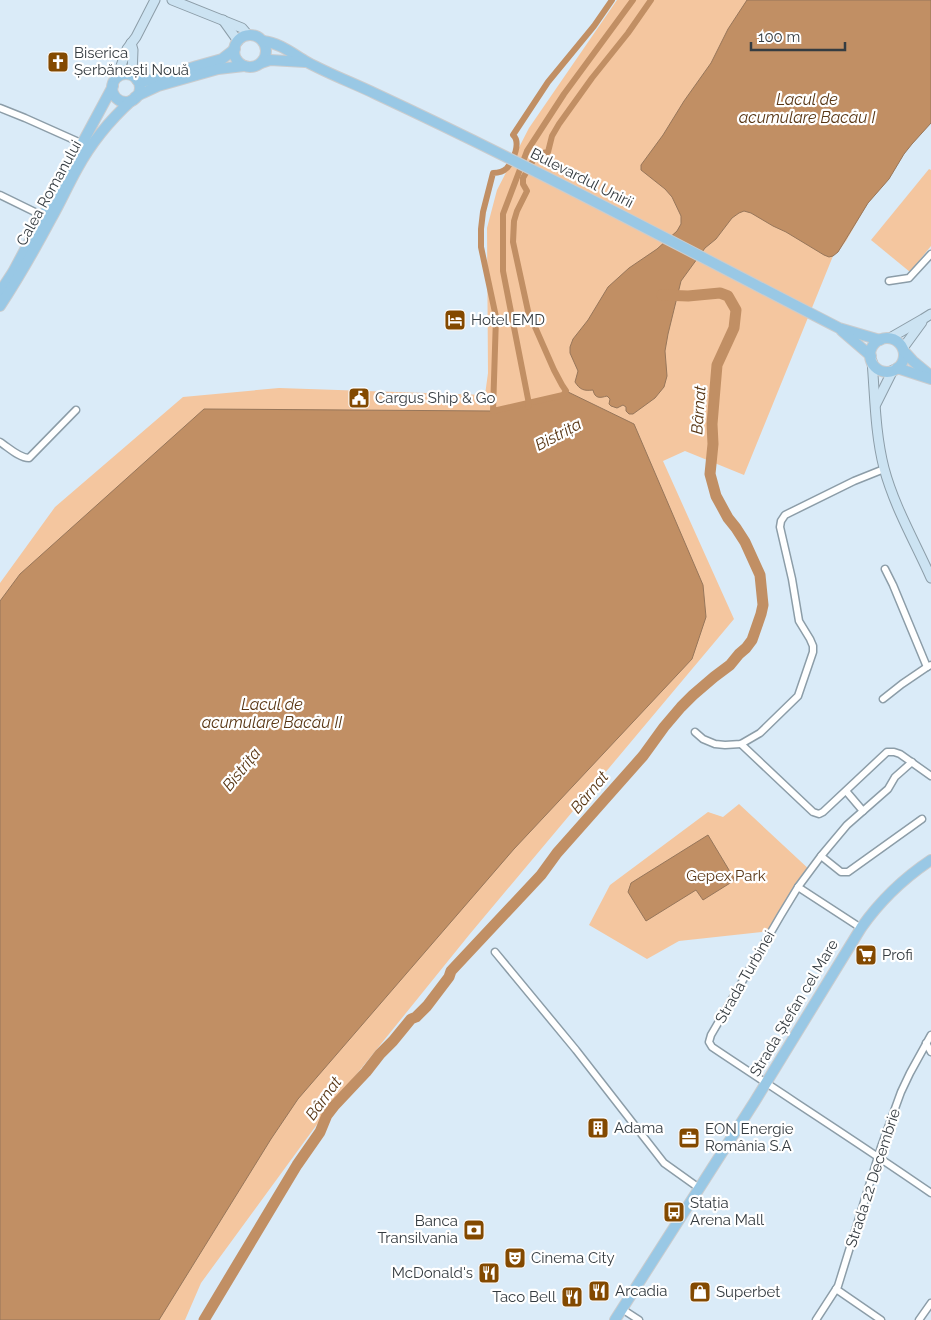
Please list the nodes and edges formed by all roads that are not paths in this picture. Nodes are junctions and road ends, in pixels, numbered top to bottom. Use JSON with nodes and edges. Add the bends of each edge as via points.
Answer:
{"nodes":[{"id":1,"x":155,"y":0,"type":"edge"},
{"id":2,"x":172,"y":0,"type":"edge"},
{"id":3,"x":223,"y":20,"type":"junction"},
{"id":4,"x":248,"y":35,"type":"junction"},
{"id":5,"x":263,"y":41,"type":"junction"},
{"id":6,"x":131,"y":44,"type":"junction"},
{"id":7,"x":236,"y":45,"type":"junction"},
{"id":8,"x":261,"y":62,"type":"junction"},
{"id":9,"x":308,"y":62,"type":"junction"},
{"id":10,"x":244,"y":66,"type":"junction"},
{"id":11,"x":135,"y":78,"type":"junction"},
{"id":12,"x":115,"y":82,"type":"junction"},
{"id":13,"x":134,"y":99,"type":"junction"},
{"id":14,"x":0,"y":108,"type":"edge"},
{"id":15,"x":85,"y":145,"type":"junction"},
{"id":16,"x":0,"y":195,"type":"edge"},
{"id":17,"x":43,"y":216,"type":"junction"},
{"id":18,"x":931,"y":254,"type":"edge"},
{"id":19,"x":889,"y":281,"type":"dead end"},
{"id":20,"x":0,"y":292,"type":"edge"},
{"id":21,"x":0,"y":306,"type":"edge"},
{"id":22,"x":927,"y":317,"type":"edge"},
{"id":23,"x":839,"y":328,"type":"junction"},
{"id":24,"x":885,"y":339,"type":"junction"},
{"id":25,"x":903,"y":350,"type":"junction"},
{"id":26,"x":871,"y":358,"type":"junction"},
{"id":27,"x":895,"y":369,"type":"junction"},
{"id":28,"x":931,"y":378,"type":"edge"},
{"id":29,"x":876,"y":404,"type":"junction"},
{"id":30,"x":76,"y":410,"type":"dead end"},
{"id":31,"x":0,"y":442,"type":"edge"},
{"id":32,"x":884,"y":469,"type":"junction"},
{"id":33,"x":885,"y":568,"type":"dead end"},
{"id":34,"x":931,"y":578,"type":"edge"},
{"id":35,"x":929,"y":666,"type":"edge"},
{"id":36,"x":883,"y":699,"type":"dead end"},
{"id":37,"x":695,"y":732,"type":"dead end"},
{"id":38,"x":741,"y":744,"type":"junction"},
{"id":39,"x":912,"y":762,"type":"junction"},
{"id":40,"x":931,"y":776,"type":"edge"},
{"id":41,"x":846,"y":791,"type":"junction"},
{"id":42,"x":863,"y":811,"type":"junction"},
{"id":43,"x":922,"y":819,"type":"dead end"},
{"id":44,"x":821,"y":856,"type":"junction"},
{"id":45,"x":931,"y":860,"type":"edge"},
{"id":46,"x":798,"y":887,"type":"junction"},
{"id":47,"x":861,"y":928,"type":"junction"},
{"id":48,"x":496,"y":952,"type":"dead end"},
{"id":49,"x":931,"y":1035,"type":"edge"},
{"id":50,"x":926,"y":1043,"type":"junction"},
{"id":51,"x":931,"y":1052,"type":"edge"},
{"id":52,"x":766,"y":1083,"type":"junction"},
{"id":53,"x":879,"y":1157,"type":"junction"},
{"id":54,"x":699,"y":1188,"type":"junction"},
{"id":55,"x":931,"y":1193,"type":"edge"},
{"id":56,"x":836,"y":1289,"type":"junction"},
{"id":57,"x":931,"y":1303,"type":"edge"},
{"id":58,"x":622,"y":1309,"type":"junction"},
{"id":59,"x":616,"y":1320,"type":"edge"},
{"id":60,"x":639,"y":1320,"type":"edge"},
{"id":61,"x":816,"y":1320,"type":"edge"},
{"id":62,"x":881,"y":1320,"type":"edge"},
{"id":63,"x":919,"y":1320,"type":"edge"}],
"edges":[{"from":1,"to":6,"type":"main road","name":"Calea Romanului"},
{"from":2,"to":3,"type":"main road"},
{"from":3,"to":4,"type":"main road","via":[[242,28]]},
{"from":3,"to":7,"type":"main road"},
{"from":4,"to":5,"type":"main road"},
{"from":4,"to":7,"type":"main road"},
{"from":5,"to":8,"type":"main road","via":[[266,50]]},
{"from":5,"to":9,"type":"main road","name":"Bulevardul Unirii","via":[[284,48]]},
{"from":6,"to":11,"type":"main road"},
{"from":6,"to":12,"type":"main road","name":"Calea Romanului"},
{"from":7,"to":10,"type":"main road","via":[[237,59]]},
{"from":7,"to":11,"type":"main road","via":[[222,59],[157,79],[145,81]]},
{"from":8,"to":9,"type":"main road","name":"Bulevardul Unirii"},
{"from":8,"to":10,"type":"main road"},
{"from":9,"to":23,"type":"main road","name":"Bulevardul Unirii","via":[[508,157]]},
{"from":10,"to":13,"type":"main road","name":"Calea Romanului","via":[[218,69],[158,86]]},
{"from":11,"to":12,"type":"main road","via":[[124,74]]},
{"from":11,"to":13,"type":"main road","via":[[140,89]]},
{"from":12,"to":13,"type":"main road","via":[[118,99]]},
{"from":12,"to":15,"type":"main road","name":"Calea Romanului"},
{"from":13,"to":15,"type":"main road","name":"Calea Romanului"},
{"from":14,"to":15,"type":"street"},
{"from":15,"to":17,"type":"main road","name":"Calea Romanului"},
{"from":15,"to":21,"type":"main road","name":"Calea Romanului","via":[[53,215]]},
{"from":16,"to":17,"type":"street"},
{"from":17,"to":20,"type":"main road","name":"Calea Romanului"},
{"from":18,"to":19,"type":"street","via":[[910,278]]},
{"from":22,"to":24,"type":"main road"},
{"from":22,"to":25,"type":"main road"},
{"from":23,"to":24,"type":"main road","name":"Bulevardul Unirii"},
{"from":23,"to":26,"type":"main road","name":"Bulevardul Unirii"},
{"from":24,"to":25,"type":"main road","via":[[900,343]]},
{"from":24,"to":26,"type":"main road","via":[[875,344]]},
{"from":25,"to":27,"type":"main road","via":[[902,364]]},
{"from":25,"to":28,"type":"main road"},
{"from":26,"to":27,"type":"main road","via":[[883,371]]},
{"from":26,"to":29,"type":"main road"},
{"from":27,"to":28,"type":"main road"},
{"from":27,"to":29,"type":"main road"},
{"from":29,"to":32,"type":"main road"},
{"from":30,"to":31,"type":"street","via":[[29,458]]},
{"from":32,"to":34,"type":"main road"},
{"from":32,"to":38,"type":"street","via":[[785,515],[781,521],[799,621],[813,652],[798,696],[760,733]]},
{"from":33,"to":35,"type":"street"},
{"from":35,"to":36,"type":"street"},
{"from":37,"to":38,"type":"street","via":[[714,744]]},
{"from":38,"to":41,"type":"street","via":[[813,812],[823,812]]},
{"from":39,"to":40,"type":"street"},
{"from":39,"to":41,"type":"street","via":[[894,752],[887,752]]},
{"from":39,"to":42,"type":"street","name":"Strada Turbinei"},
{"from":41,"to":42,"type":"street"},
{"from":42,"to":44,"type":"street","name":"Strada Turbinei"},
{"from":43,"to":44,"type":"street","via":[[848,872],[841,872]]},
{"from":44,"to":46,"type":"street","name":"Strada Turbinei"},
{"from":45,"to":47,"type":"main road","name":"Strada Ștefan cel Mare","via":[[897,886]]},
{"from":46,"to":47,"type":"street"},
{"from":46,"to":52,"type":"street","name":"Strada Turbinei","via":[[709,1042]]},
{"from":47,"to":52,"type":"main road","name":"Strada Ștefan cel Mare"},
{"from":48,"to":54,"type":"street","via":[[664,1163]]},
{"from":49,"to":50,"type":"street","name":"Strada 22 Decembrie"},
{"from":50,"to":51,"type":"street"},
{"from":50,"to":53,"type":"street","name":"Strada 22 Decembrie","via":[[903,1088]]},
{"from":52,"to":53,"type":"street"},
{"from":52,"to":54,"type":"main road","name":"Strada Ștefan cel Mare"},
{"from":53,"to":55,"type":"street"},
{"from":53,"to":56,"type":"street","name":"Strada 22 Decembrie"},
{"from":54,"to":58,"type":"main road","name":"Strada Ștefan cel Mare"},
{"from":56,"to":61,"type":"street","name":"Strada 22 Decembrie"},
{"from":56,"to":62,"type":"street"},
{"from":57,"to":63,"type":"street"},
{"from":58,"to":59,"type":"main road","name":"Strada Ștefan cel Mare"},
{"from":58,"to":60,"type":"street"}]}
